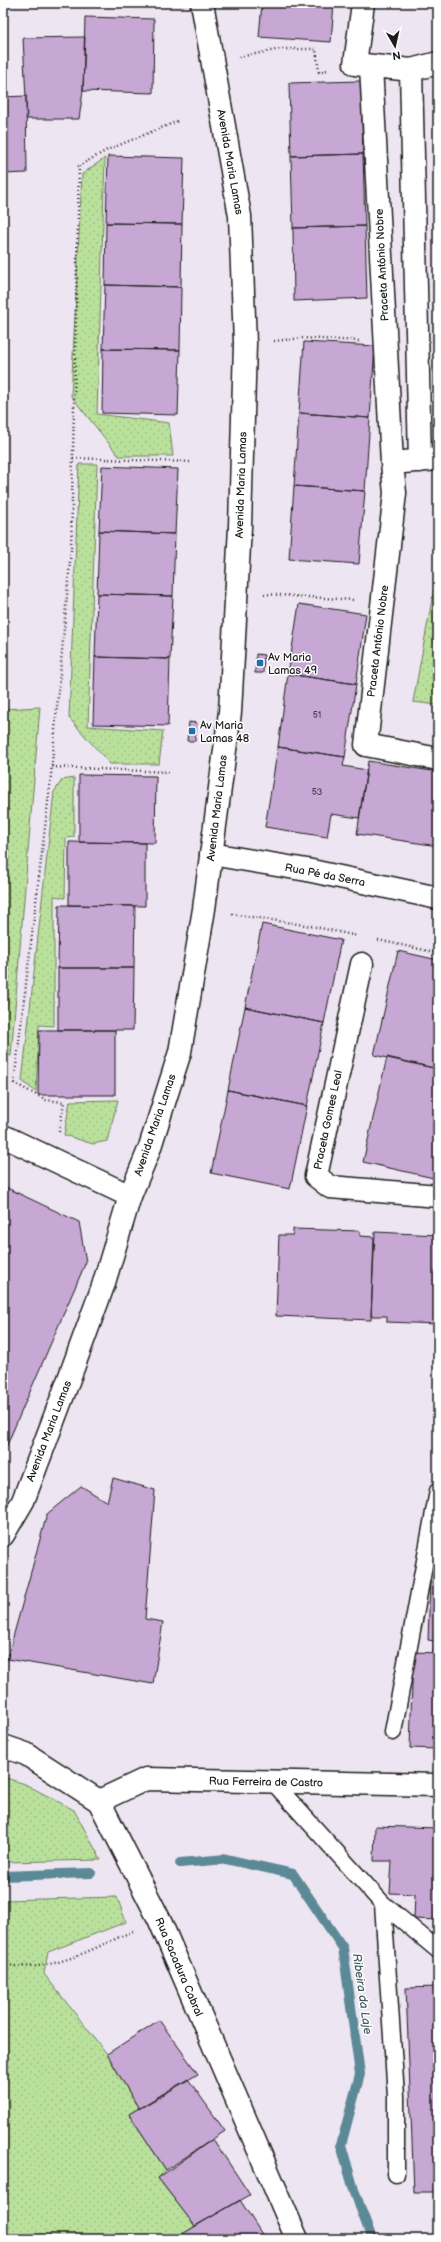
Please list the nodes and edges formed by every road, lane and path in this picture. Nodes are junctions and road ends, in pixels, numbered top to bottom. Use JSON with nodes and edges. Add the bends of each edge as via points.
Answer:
{"nodes":[{"id":1,"x":202,"y":3,"type":"edge"},
{"id":2,"x":364,"y":3,"type":"edge"},
{"id":3,"x":213,"y":62,"type":"junction"},
{"id":4,"x":438,"y":63,"type":"edge"},
{"id":5,"x":363,"y":65,"type":"junction"},
{"id":6,"x":411,"y":70,"type":"junction"},
{"id":7,"x":178,"y":121,"type":"dead end"},
{"id":8,"x":386,"y":342,"type":"junction"},
{"id":9,"x":245,"y":343,"type":"junction"},
{"id":10,"x":73,"y":458,"type":"junction"},
{"id":11,"x":429,"y":460,"type":"edge"},
{"id":12,"x":190,"y":462,"type":"dead end"},
{"id":13,"x":392,"y":463,"type":"junction"},
{"id":14,"x":237,"y":592,"type":"junction"},
{"id":15,"x":383,"y":602,"type":"junction"},
{"id":16,"x":438,"y":759,"type":"edge"},
{"id":17,"x":52,"y":767,"type":"junction"},
{"id":18,"x":169,"y":772,"type":"dead end"},
{"id":19,"x":211,"y":854,"type":"junction"},
{"id":20,"x":438,"y":898,"type":"edge"},
{"id":21,"x":204,"y":909,"type":"junction"},
{"id":22,"x":311,"y":926,"type":"dead end"},
{"id":23,"x":433,"y":951,"type":"dead end"},
{"id":24,"x":438,"y":952,"type":"edge"},
{"id":25,"x":362,"y":964,"type":"dead end"},
{"id":26,"x":3,"y":1136,"type":"edge"},
{"id":27,"x":62,"y":1164,"type":"junction"},
{"id":28,"x":130,"y":1196,"type":"junction"},
{"id":29,"x":438,"y":1196,"type":"edge"},
{"id":30,"x":438,"y":1492,"type":"edge"},
{"id":31,"x":3,"y":1535,"type":"edge"},
{"id":32,"x":393,"y":1732,"type":"dead end"},
{"id":33,"x":3,"y":1746,"type":"edge"},
{"id":34,"x":273,"y":1782,"type":"junction"},
{"id":35,"x":438,"y":1785,"type":"edge"},
{"id":36,"x":99,"y":1801,"type":"junction"},
{"id":37,"x":383,"y":1904,"type":"junction"},
{"id":38,"x":159,"y":1919,"type":"junction"},
{"id":39,"x":438,"y":1950,"type":"edge"},
{"id":40,"x":3,"y":1964,"type":"edge"},
{"id":41,"x":396,"y":2174,"type":"dead end"},
{"id":42,"x":296,"y":2239,"type":"edge"}],
"edges":[{"from":1,"to":3,"type":"street","name":"Avenida Maria Lamas"},
{"from":2,"to":5,"type":"street","name":"Praceta António Nobre"},
{"from":3,"to":5,"type":"path","via":[[281,48],[316,49],[319,72]]},
{"from":3,"to":9,"type":"street","name":"Avenida Maria Lamas","via":[[240,216]]},
{"from":4,"to":6,"type":"street"},
{"from":5,"to":6,"type":"street"},
{"from":5,"to":8,"type":"street","name":"Praceta António Nobre"},
{"from":6,"to":11,"type":"street"},
{"from":7,"to":10,"type":"path","via":[[107,150],[79,166]]},
{"from":8,"to":9,"type":"path","via":[[303,338]]},
{"from":8,"to":13,"type":"street","name":"Praceta António Nobre"},
{"from":9,"to":14,"type":"street","name":"Avenida Maria Lamas"},
{"from":10,"to":12,"type":"path"},
{"from":10,"to":17,"type":"path","via":[[71,550]]},
{"from":11,"to":13,"type":"street"},
{"from":13,"to":15,"type":"street","name":"Praceta António Nobre","via":[[395,493]]},
{"from":14,"to":15,"type":"path"},
{"from":14,"to":19,"type":"street","name":"Avenida Maria Lamas","via":[[230,712]]},
{"from":15,"to":16,"type":"street","name":"Praceta António Nobre","via":[[366,745]]},
{"from":17,"to":18,"type":"path"},
{"from":17,"to":27,"type":"path","via":[[14,1083],[46,1100],[64,1102],[59,1136],[70,1141]]},
{"from":19,"to":20,"type":"street","name":"Rua Pé da Serra","via":[[307,870]]},
{"from":19,"to":21,"type":"street","name":"Avenida Maria Lamas"},
{"from":21,"to":22,"type":"path"},
{"from":21,"to":28,"type":"street","name":"Avenida Maria Lamas","via":[[180,1052]]},
{"from":23,"to":24,"type":"path"},
{"from":25,"to":29,"type":"street","name":"Praceta Gomes Leal","via":[[316,1176],[330,1187]]},
{"from":26,"to":27,"type":"street"},
{"from":27,"to":28,"type":"street"},
{"from":28,"to":31,"type":"street","name":"Avenida Maria Lamas","via":[[102,1286],[63,1395],[23,1501]]},
{"from":30,"to":32,"type":"lane"},
{"from":33,"to":36,"type":"street","via":[[26,1754]]},
{"from":34,"to":35,"type":"street","name":"Rua Ferreira de Castro"},
{"from":34,"to":36,"type":"street","name":"Rua Ferreira de Castro","via":[[146,1779]]},
{"from":34,"to":37,"type":"lane"},
{"from":36,"to":38,"type":"street","name":"Rua Sacadura Cabral"},
{"from":37,"to":39,"type":"lane"},
{"from":37,"to":41,"type":"lane","via":[[396,2096]]},
{"from":38,"to":40,"type":"path","via":[[56,1964],[22,1968]]},
{"from":38,"to":42,"type":"street","name":"Rua Sacadura Cabral"}]}
